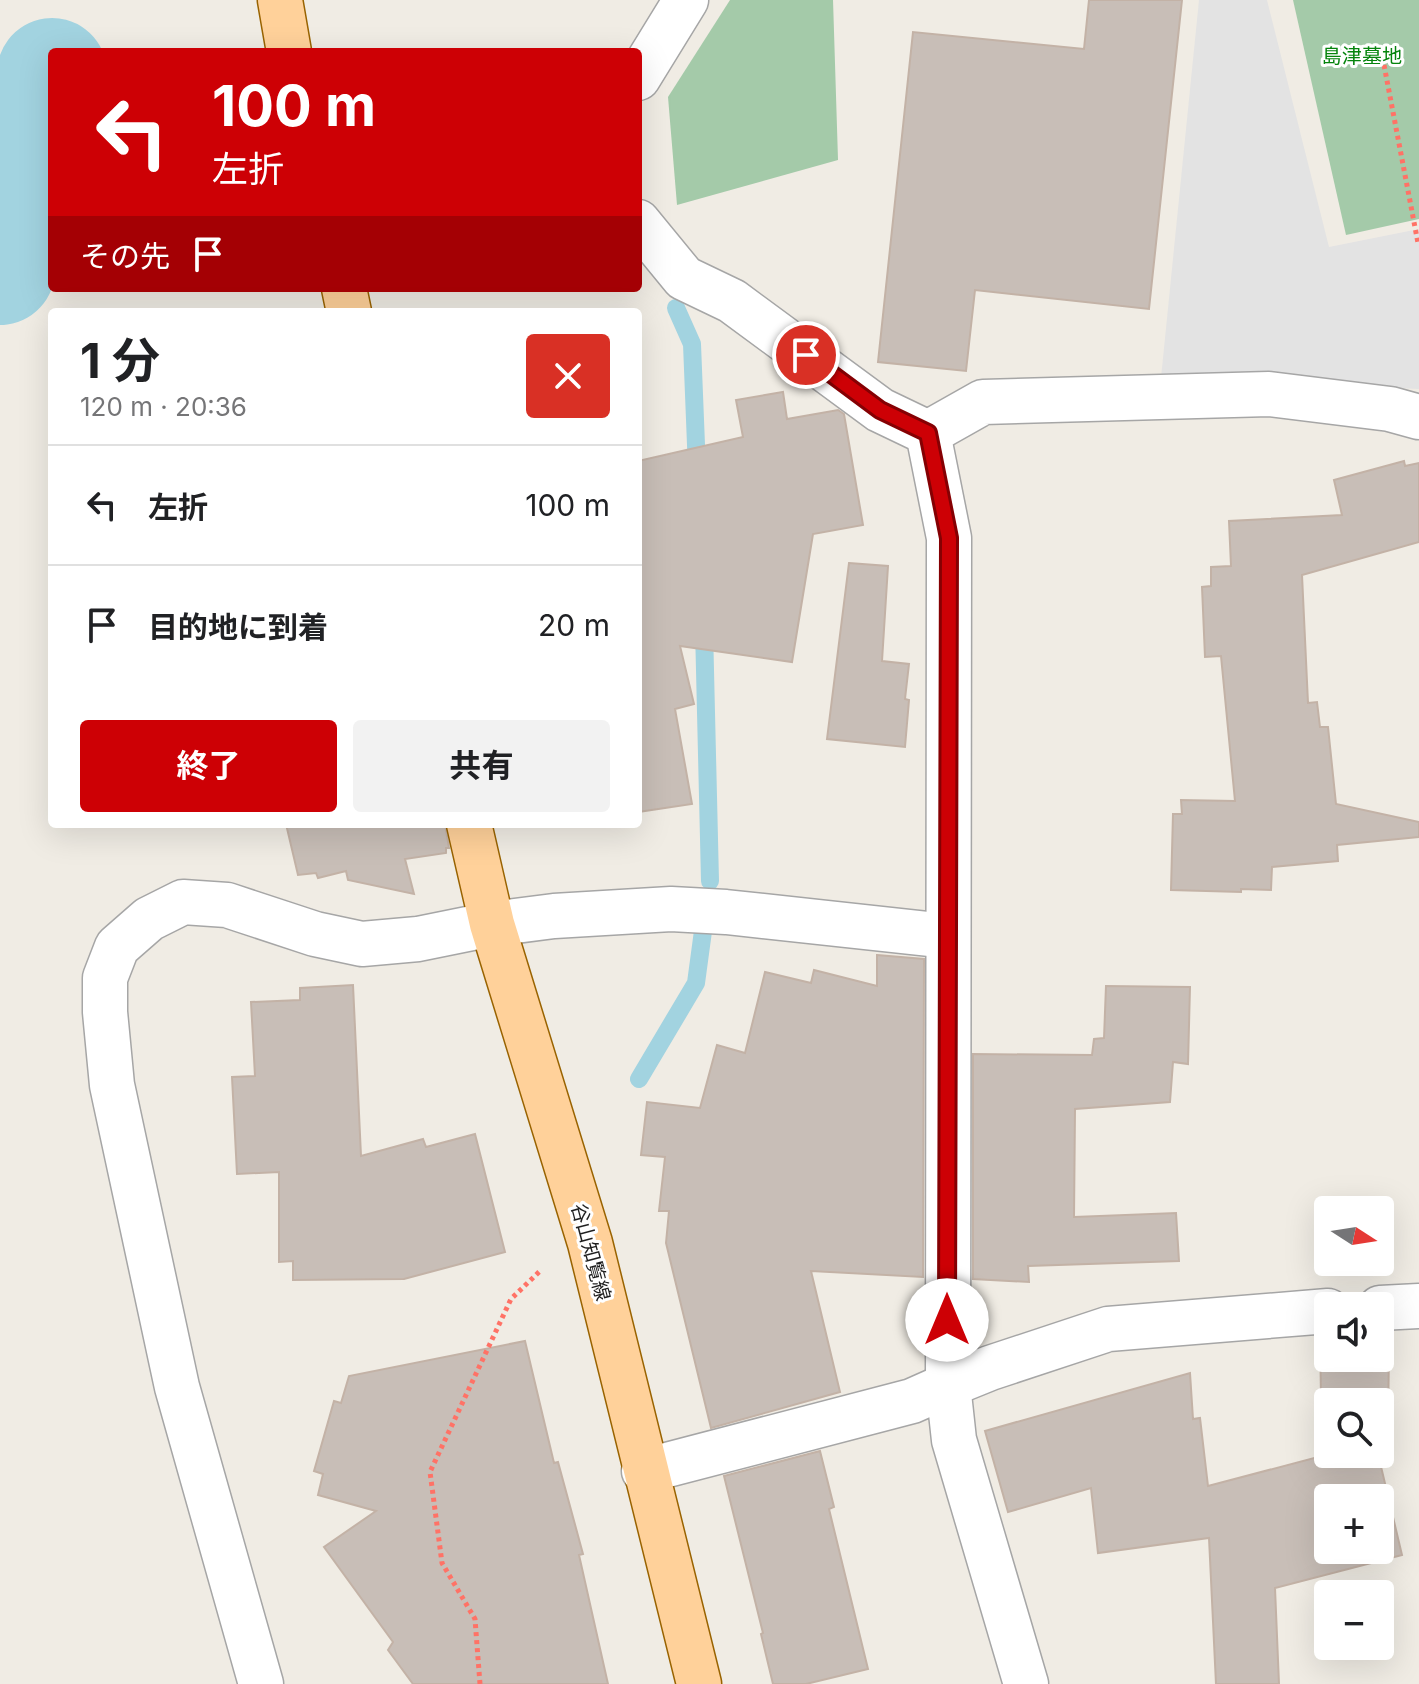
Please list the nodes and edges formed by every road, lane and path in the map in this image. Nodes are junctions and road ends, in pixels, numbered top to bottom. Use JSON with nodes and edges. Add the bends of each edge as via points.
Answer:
{"nodes":[{"id":1,"x":280,"y":0,"type":"edge"},
{"id":2,"x":686,"y":0,"type":"edge"},
{"id":3,"x":288,"y":48,"type":"edge"},
{"id":4,"x":1384,"y":65,"type":"dead end"},
{"id":5,"x":642,"y":72,"type":"edge"},
{"id":6,"x":642,"y":227,"type":"edge"},
{"id":7,"x":1418,"y":243,"type":"edge"},
{"id":8,"x":1419,"y":417,"type":"edge"},
{"id":9,"x":928,"y":433,"type":"junction"},
{"id":10,"x":470,"y":828,"type":"edge"},
{"id":11,"x":492,"y":924,"type":"junction"},
{"id":12,"x":947,"y":936,"type":"junction"},
{"id":13,"x":590,"y":1243,"type":"junction"},
{"id":14,"x":1419,"y":1306,"type":"edge"},
{"id":15,"x":1394,"y":1307,"type":"edge"},
{"id":16,"x":1314,"y":1312,"type":"edge"},
{"id":17,"x":948,"y":1385,"type":"junction"},
{"id":18,"x":644,"y":1471,"type":"junction"},
{"id":19,"x":261,"y":1684,"type":"edge"},
{"id":20,"x":480,"y":1684,"type":"edge"},
{"id":21,"x":699,"y":1684,"type":"edge"},
{"id":22,"x":1026,"y":1684,"type":"edge"}],
"edges":[{"from":1,"to":3,"type":"main road"},
{"from":2,"to":5,"type":"street"},
{"from":4,"to":7,"type":"path"},
{"from":6,"to":9,"type":"street","via":[[684,278],[732,301],[880,410]]},
{"from":8,"to":9,"type":"street","via":[[1269,394],[983,402]]},
{"from":9,"to":12,"type":"street","via":[[949,538]]},
{"from":10,"to":11,"type":"main road","name":"谷山知覧線"},
{"from":11,"to":12,"type":"street","via":[[671,909]]},
{"from":11,"to":13,"type":"main road","name":"谷山知覧線"},
{"from":11,"to":19,"type":"street","via":[[362,944],[227,905],[183,902],[149,919],[117,947],[105,978],[112,1085],[177,1387]]},
{"from":12,"to":17,"type":"street"},
{"from":13,"to":18,"type":"main road","name":"谷山知覧線"},
{"from":13,"to":20,"type":"path","via":[[535,1274],[511,1299],[430,1472],[442,1563],[475,1619]]},
{"from":14,"to":15,"type":"street"},
{"from":16,"to":17,"type":"street","via":[[1108,1329]]},
{"from":17,"to":18,"type":"street","via":[[912,1401]]},
{"from":17,"to":22,"type":"street","via":[[954,1440]]},
{"from":18,"to":21,"type":"main road","name":"谷山知覧線"}]}
